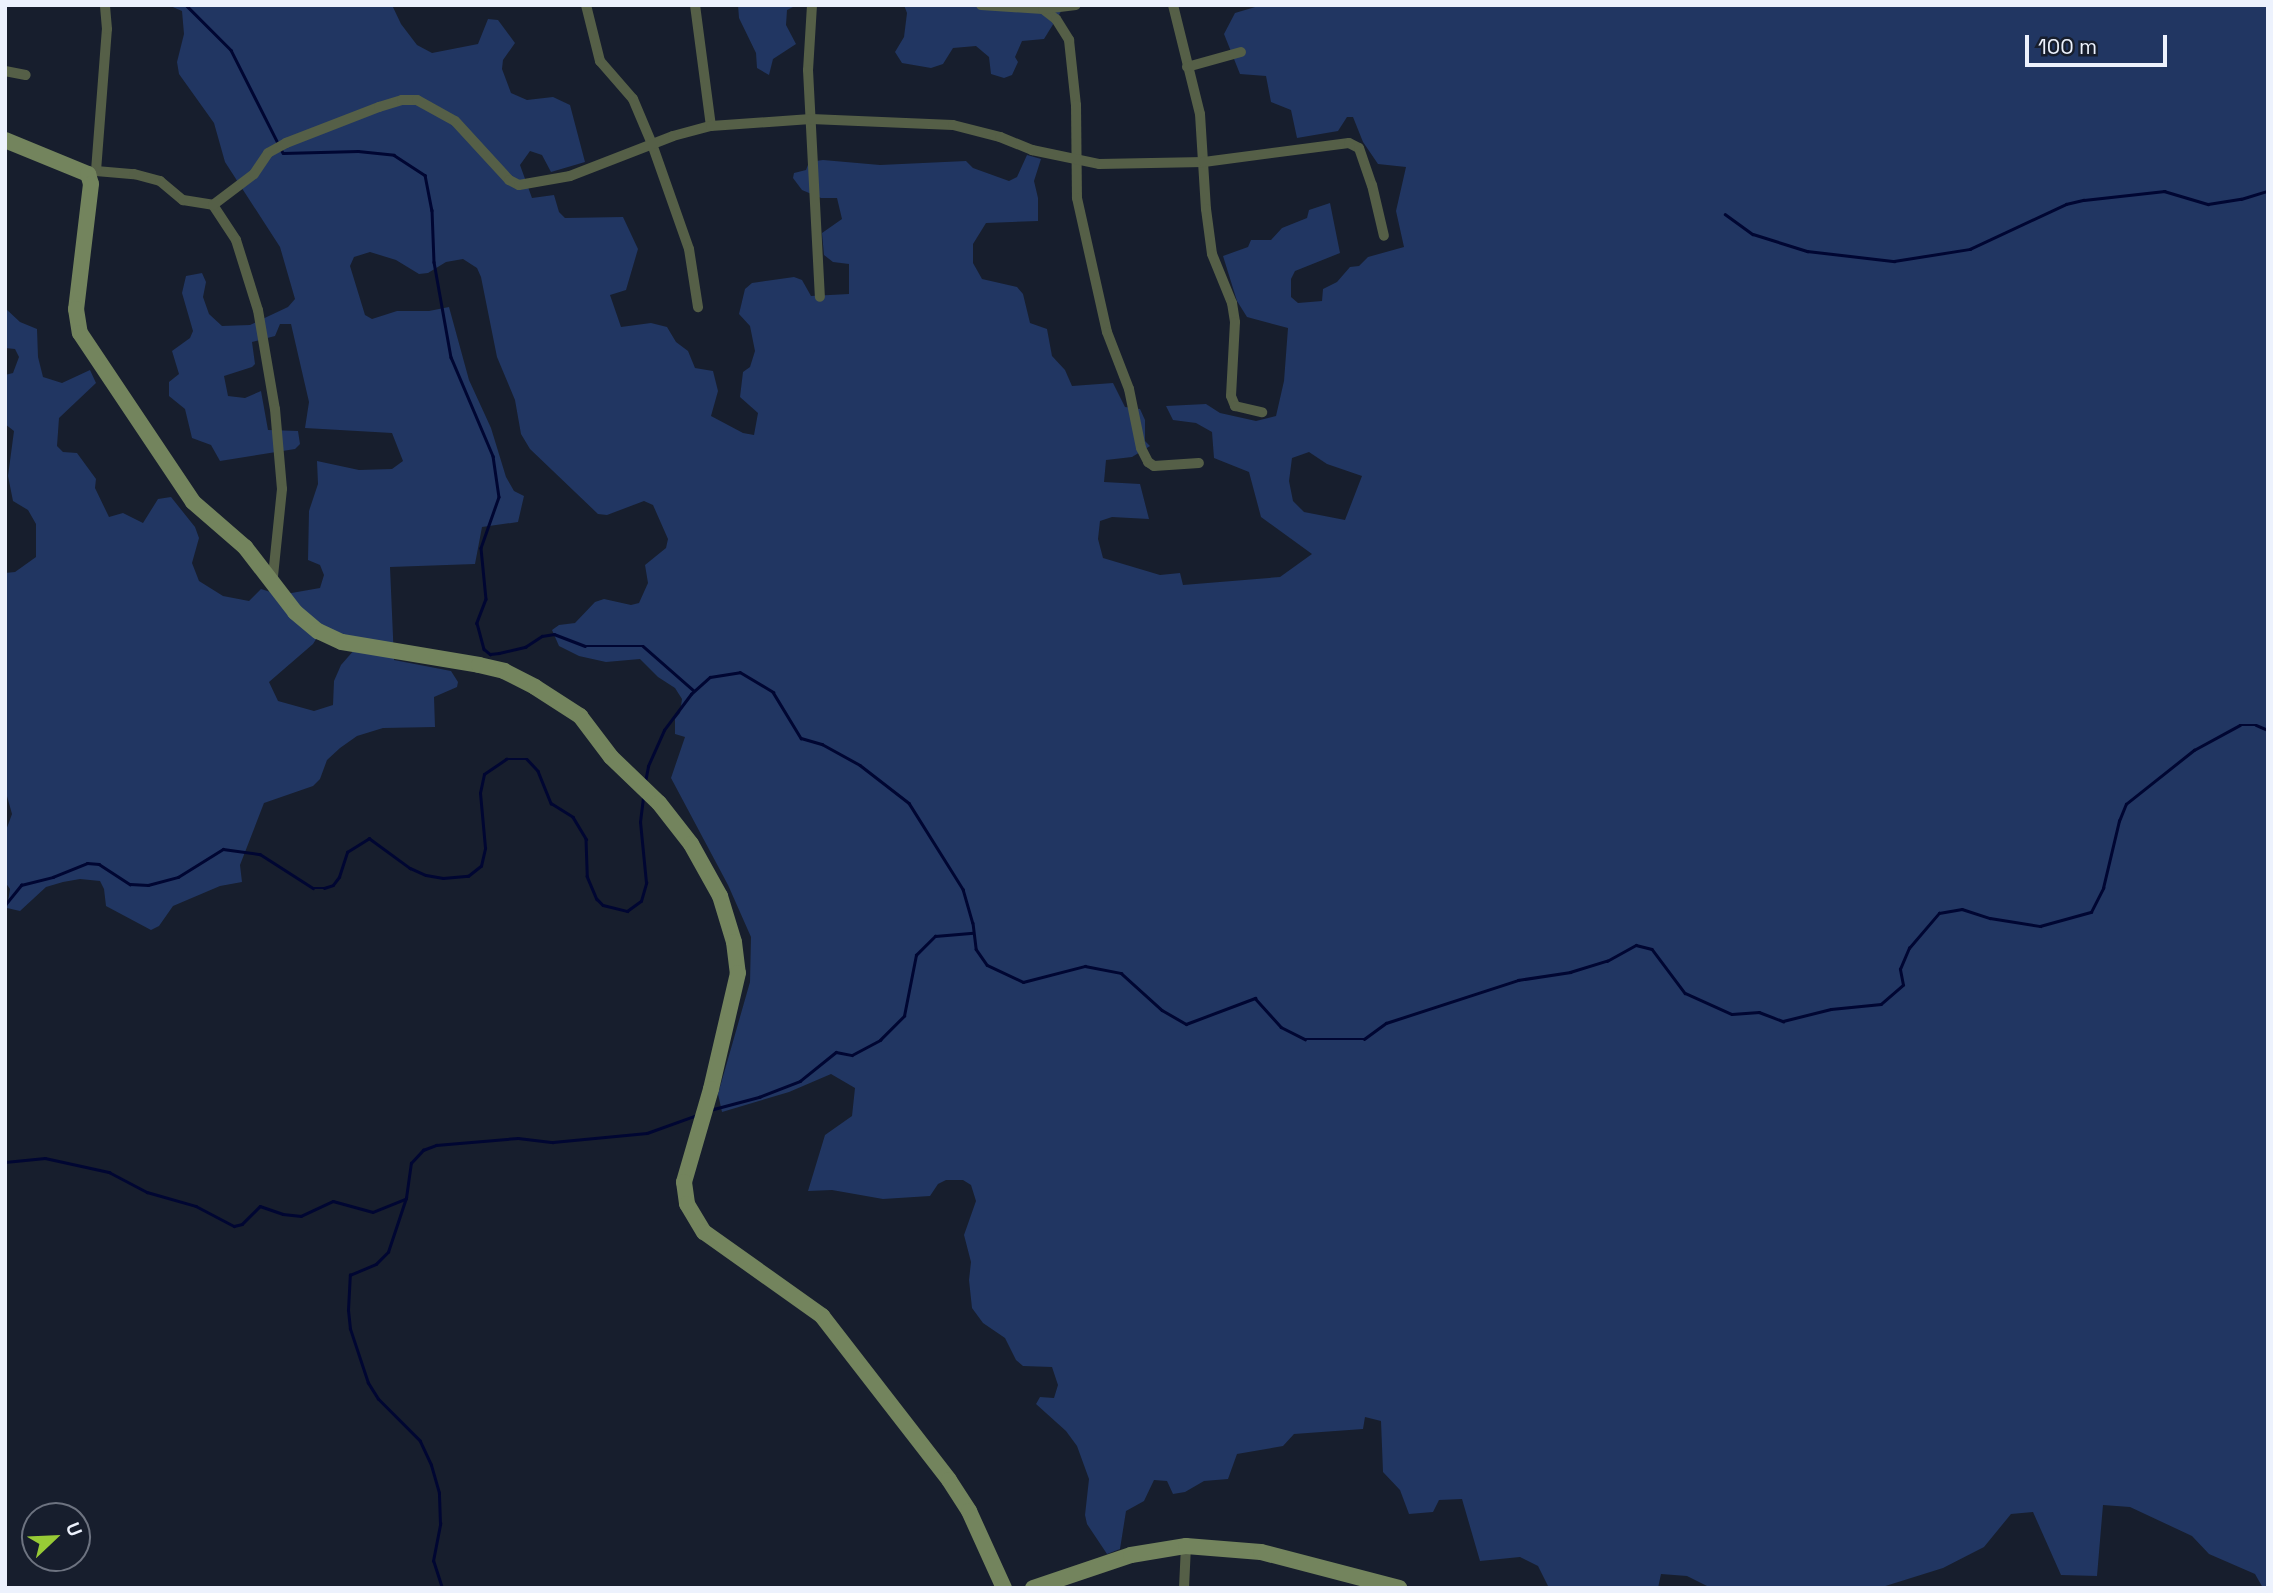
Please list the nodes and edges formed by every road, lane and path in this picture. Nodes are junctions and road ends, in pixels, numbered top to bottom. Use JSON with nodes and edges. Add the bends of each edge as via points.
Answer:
{"nodes":[{"id":1,"x":105,"y":5,"type":"edge"},
{"id":2,"x":586,"y":5,"type":"edge"},
{"id":3,"x":695,"y":5,"type":"edge"},
{"id":4,"x":812,"y":5,"type":"edge"},
{"id":5,"x":981,"y":5,"type":"edge"},
{"id":6,"x":1076,"y":5,"type":"edge"},
{"id":7,"x":1173,"y":5,"type":"edge"},
{"id":8,"x":1043,"y":9,"type":"junction"},
{"id":9,"x":1241,"y":52,"type":"dead end"},
{"id":10,"x":1187,"y":67,"type":"junction"},
{"id":11,"x":5,"y":72,"type":"edge"},
{"id":12,"x":26,"y":75,"type":"dead end"},
{"id":13,"x":811,"y":120,"type":"junction"},
{"id":14,"x":711,"y":126,"type":"junction"},
{"id":15,"x":5,"y":140,"type":"edge"},
{"id":16,"x":652,"y":144,"type":"junction"},
{"id":17,"x":1074,"y":161,"type":"junction"},
{"id":18,"x":1204,"y":162,"type":"junction"},
{"id":19,"x":92,"y":173,"type":"junction"},
{"id":20,"x":214,"y":205,"type":"junction"},
{"id":21,"x":1384,"y":236,"type":"dead end"},
{"id":22,"x":820,"y":297,"type":"dead end"},
{"id":23,"x":698,"y":307,"type":"dead end"},
{"id":24,"x":1262,"y":412,"type":"dead end"},
{"id":25,"x":1199,"y":463,"type":"dead end"},
{"id":26,"x":272,"y":585,"type":"junction"},
{"id":27,"x":1186,"y":1546,"type":"junction"},
{"id":28,"x":1003,"y":1588,"type":"edge"},
{"id":29,"x":1033,"y":1588,"type":"edge"},
{"id":30,"x":1184,"y":1588,"type":"edge"},
{"id":31,"x":1399,"y":1588,"type":"edge"}],
"edges":[{"from":1,"to":19,"type":"street","via":[[107,29]]},
{"from":2,"to":16,"type":"street","via":[[600,61],[633,99]]},
{"from":3,"to":14,"type":"street"},
{"from":4,"to":13,"type":"street"},
{"from":5,"to":8,"type":"street"},
{"from":6,"to":8,"type":"street"},
{"from":7,"to":10,"type":"street"},
{"from":8,"to":17,"type":"street","via":[[1056,19],[1069,40],[1076,104]]},
{"from":9,"to":10,"type":"street"},
{"from":10,"to":18,"type":"street","via":[[1200,114]]},
{"from":11,"to":12,"type":"street"},
{"from":13,"to":14,"type":"street"},
{"from":13,"to":17,"type":"street","via":[[953,125]]},
{"from":13,"to":22,"type":"street"},
{"from":14,"to":16,"type":"street"},
{"from":15,"to":19,"type":"main road"},
{"from":16,"to":20,"type":"street","via":[[570,176],[519,185],[509,180],[455,121],[410,100],[363,112],[286,143],[268,153],[254,174]]},
{"from":16,"to":23,"type":"street","via":[[689,249]]},
{"from":17,"to":18,"type":"street"},
{"from":17,"to":25,"type":"street","via":[[1077,198],[1107,332],[1129,389],[1145,457],[1154,466]]},
{"from":18,"to":21,"type":"street","via":[[1355,144],[1372,185]]},
{"from":18,"to":24,"type":"street","via":[[1212,254],[1235,322],[1232,402]]},
{"from":19,"to":20,"type":"street","via":[[134,174],[160,181],[183,200]]},
{"from":19,"to":26,"type":"main road","via":[[76,309],[80,333],[193,502],[237,538]]},
{"from":20,"to":26,"type":"street","via":[[236,240],[271,370],[282,489]]},
{"from":26,"to":28,"type":"main road","via":[[302,618],[330,638],[479,665],[520,679],[580,716],[691,844],[720,897],[738,972],[684,1182],[687,1204],[704,1232],[822,1316],[949,1480],[969,1511]]},
{"from":27,"to":29,"type":"main road","via":[[1131,1555]]},
{"from":27,"to":30,"type":"street"},
{"from":27,"to":31,"type":"main road","via":[[1261,1552]]}]}
